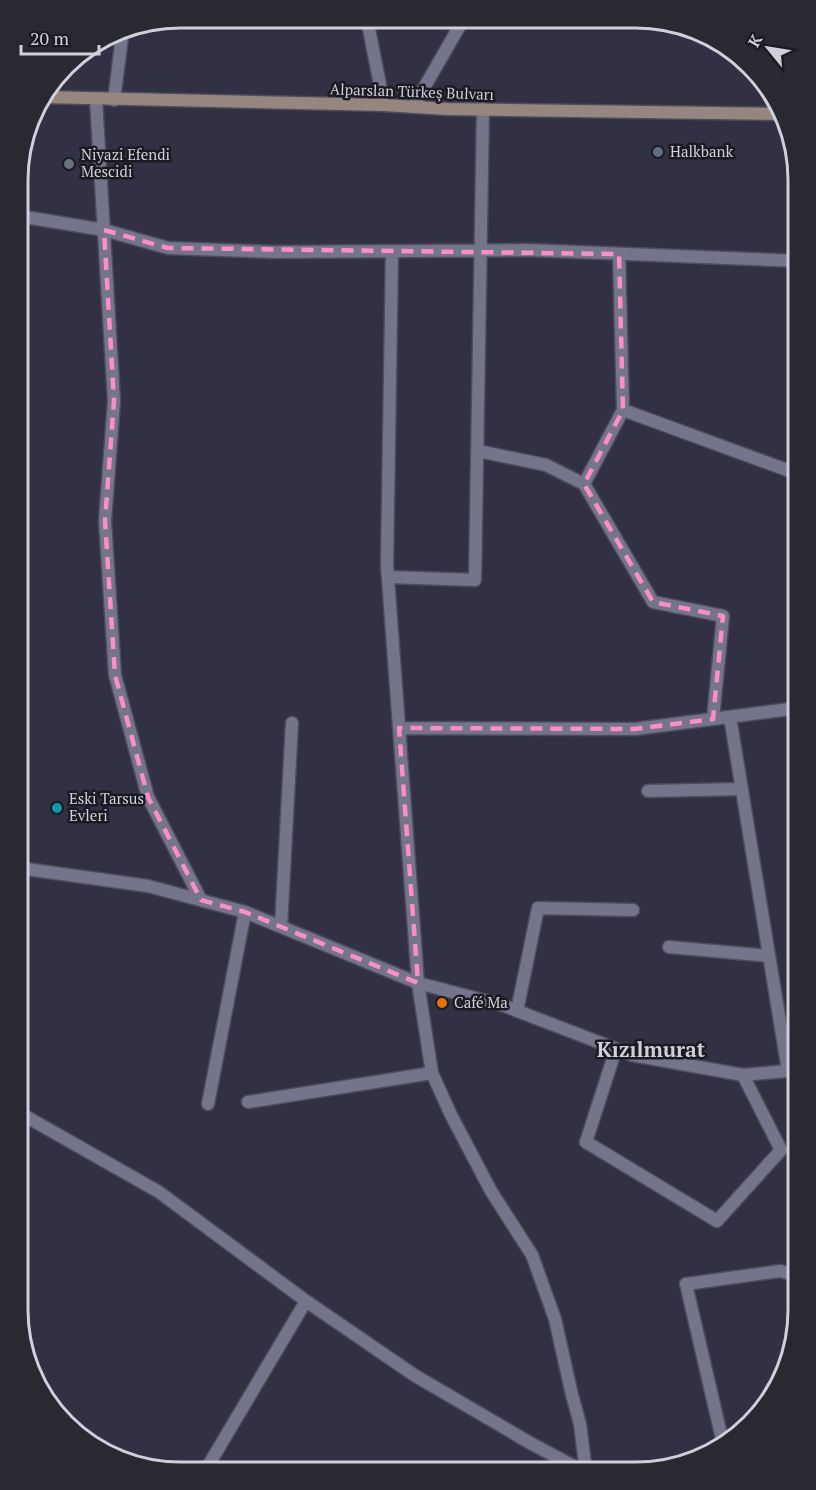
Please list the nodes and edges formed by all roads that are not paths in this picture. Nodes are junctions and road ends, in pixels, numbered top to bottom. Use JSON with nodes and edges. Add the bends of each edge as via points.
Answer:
{"nodes":[{"id":1,"x":368,"y":28,"type":"edge"},
{"id":2,"x":458,"y":28,"type":"edge"},
{"id":3,"x":122,"y":40,"type":"edge"},
{"id":4,"x":53,"y":98,"type":"edge"},
{"id":5,"x":96,"y":99,"type":"junction"},
{"id":6,"x":114,"y":100,"type":"junction"},
{"id":7,"x":384,"y":105,"type":"junction"},
{"id":8,"x":413,"y":107,"type":"junction"},
{"id":9,"x":483,"y":109,"type":"junction"},
{"id":10,"x":772,"y":114,"type":"edge"},
{"id":11,"x":28,"y":217,"type":"edge"},
{"id":12,"x":104,"y":230,"type":"junction"},
{"id":13,"x":482,"y":250,"type":"junction"},
{"id":14,"x":392,"y":251,"type":"junction"},
{"id":15,"x":619,"y":254,"type":"junction"},
{"id":16,"x":788,"y":261,"type":"edge"},
{"id":17,"x":623,"y":410,"type":"junction"},
{"id":18,"x":478,"y":451,"type":"junction"},
{"id":19,"x":788,"y":470,"type":"edge"},
{"id":20,"x":584,"y":484,"type":"junction"},
{"id":21,"x":388,"y":577,"type":"junction"},
{"id":22,"x":788,"y":709,"type":"edge"},
{"id":23,"x":730,"y":717,"type":"junction"},
{"id":24,"x":713,"y":719,"type":"junction"},
{"id":25,"x":292,"y":723,"type":"dead end"},
{"id":26,"x":399,"y":728,"type":"junction"},
{"id":27,"x":742,"y":789,"type":"junction"},
{"id":28,"x":648,"y":791,"type":"dead end"},
{"id":29,"x":28,"y":869,"type":"edge"},
{"id":30,"x":201,"y":900,"type":"junction"},
{"id":31,"x":633,"y":910,"type":"dead end"},
{"id":32,"x":245,"y":912,"type":"junction"},
{"id":33,"x":280,"y":926,"type":"junction"},
{"id":34,"x":669,"y":947,"type":"dead end"},
{"id":35,"x":769,"y":956,"type":"junction"},
{"id":36,"x":418,"y":982,"type":"junction"},
{"id":37,"x":517,"y":1011,"type":"junction"},
{"id":38,"x":787,"y":1043,"type":"edge"},
{"id":39,"x":616,"y":1049,"type":"junction"},
{"id":40,"x":787,"y":1071,"type":"edge"},
{"id":41,"x":432,"y":1073,"type":"junction"},
{"id":42,"x":743,"y":1076,"type":"junction"},
{"id":43,"x":248,"y":1102,"type":"dead end"},
{"id":44,"x":208,"y":1104,"type":"dead end"},
{"id":45,"x":28,"y":1118,"type":"edge"},
{"id":46,"x":787,"y":1273,"type":"edge"},
{"id":47,"x":306,"y":1300,"type":"junction"},
{"id":48,"x":721,"y":1435,"type":"edge"},
{"id":49,"x":210,"y":1462,"type":"edge"},
{"id":50,"x":567,"y":1462,"type":"edge"},
{"id":51,"x":585,"y":1462,"type":"edge"}],
"edges":[{"from":1,"to":7,"type":"street"},
{"from":2,"to":8,"type":"street"},
{"from":3,"to":6,"type":"street"},
{"from":4,"to":5,"type":"main road","name":"Alparslan Türkeş Bulvarı"},
{"from":5,"to":6,"type":"main road","name":"Alparslan Türkeş Bulvarı"},
{"from":5,"to":12,"type":"street"},
{"from":6,"to":7,"type":"main road","name":"Alparslan Türkeş Bulvarı"},
{"from":7,"to":8,"type":"main road","name":"Alparslan Türkeş Bulvarı"},
{"from":8,"to":9,"type":"main road","name":"Alparslan Türkeş Bulvarı"},
{"from":9,"to":10,"type":"main road","name":"Alparslan Türkeş Bulvarı"},
{"from":9,"to":13,"type":"street"},
{"from":11,"to":12,"type":"street"},
{"from":12,"to":14,"type":"street","via":[[168,248]]},
{"from":12,"to":30,"type":"street","via":[[114,400],[105,521],[115,675],[147,797]]},
{"from":13,"to":14,"type":"street"},
{"from":13,"to":15,"type":"street"},
{"from":13,"to":18,"type":"street"},
{"from":14,"to":21,"type":"street"},
{"from":15,"to":16,"type":"street"},
{"from":15,"to":17,"type":"street"},
{"from":17,"to":19,"type":"street"},
{"from":17,"to":20,"type":"street"},
{"from":18,"to":20,"type":"street","via":[[546,465]]},
{"from":18,"to":21,"type":"street","via":[[475,580]]},
{"from":20,"to":24,"type":"street","via":[[652,602],[723,615]]},
{"from":21,"to":26,"type":"street"},
{"from":22,"to":23,"type":"street"},
{"from":23,"to":24,"type":"street"},
{"from":23,"to":27,"type":"street"},
{"from":24,"to":26,"type":"street","via":[[635,729]]},
{"from":25,"to":33,"type":"street"},
{"from":26,"to":36,"type":"street"},
{"from":27,"to":28,"type":"street"},
{"from":27,"to":35,"type":"street"},
{"from":29,"to":30,"type":"street","via":[[148,886]]},
{"from":30,"to":32,"type":"street"},
{"from":31,"to":37,"type":"street","via":[[538,908]]},
{"from":32,"to":33,"type":"street"},
{"from":32,"to":44,"type":"street"},
{"from":33,"to":36,"type":"street"},
{"from":34,"to":35,"type":"street"},
{"from":35,"to":38,"type":"street"},
{"from":36,"to":37,"type":"street"},
{"from":36,"to":41,"type":"street"},
{"from":37,"to":39,"type":"street"},
{"from":39,"to":42,"type":"street","via":[[632,1056]]},
{"from":39,"to":42,"type":"street","via":[[586,1142],[717,1221],[781,1150]]},
{"from":40,"to":42,"type":"street"},
{"from":41,"to":43,"type":"street"},
{"from":41,"to":51,"type":"street","via":[[491,1191],[532,1255],[555,1319],[580,1424]]},
{"from":45,"to":47,"type":"street","via":[[159,1192]]},
{"from":46,"to":48,"type":"street","via":[[686,1284]]},
{"from":47,"to":49,"type":"street"},
{"from":47,"to":50,"type":"street","via":[[414,1375]]}]}
